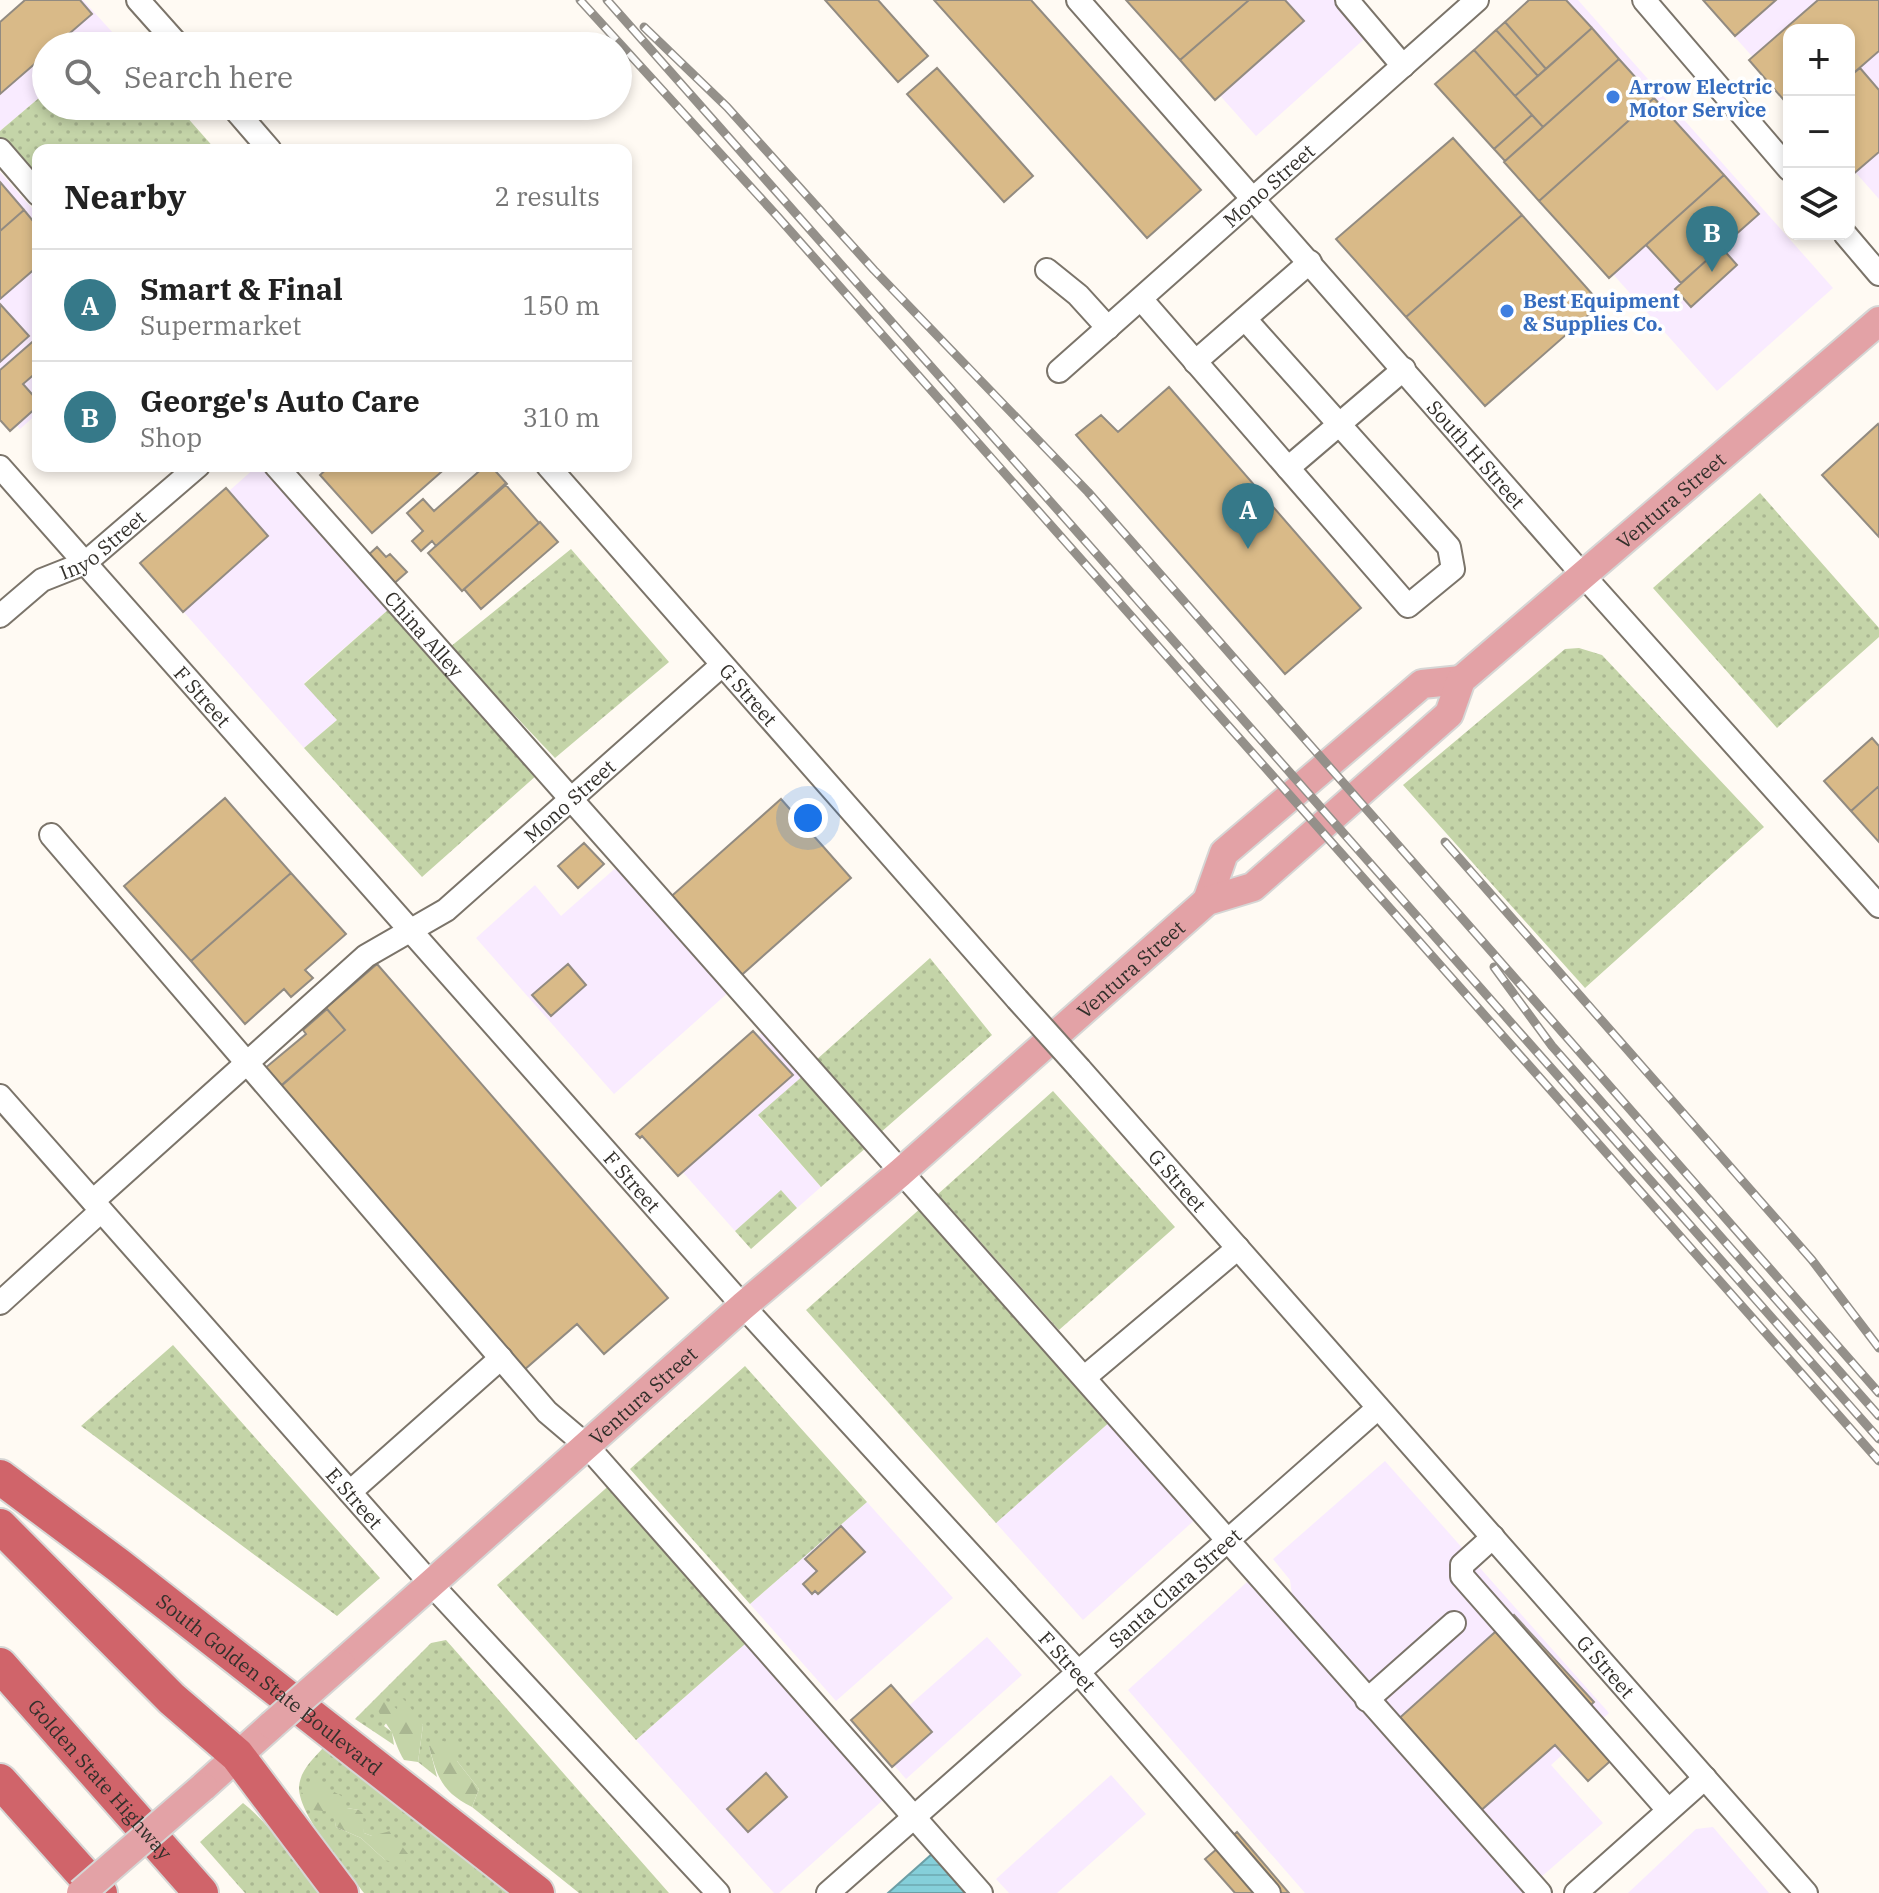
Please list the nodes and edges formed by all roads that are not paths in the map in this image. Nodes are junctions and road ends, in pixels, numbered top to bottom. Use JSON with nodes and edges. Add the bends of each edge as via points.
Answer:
{"nodes":[{"id":1,"x":138,"y":0,"type":"edge"},
{"id":2,"x":1078,"y":0,"type":"edge"},
{"id":3,"x":1347,"y":0,"type":"edge"},
{"id":4,"x":1477,"y":0,"type":"edge"},
{"id":5,"x":1644,"y":0,"type":"edge"},
{"id":6,"x":167,"y":32,"type":"edge"},
{"id":7,"x":1403,"y":66,"type":"junction"},
{"id":8,"x":244,"y":120,"type":"edge"},
{"id":9,"x":265,"y":144,"type":"edge"},
{"id":10,"x":0,"y":150,"type":"edge"},
{"id":11,"x":1788,"y":168,"type":"edge"},
{"id":12,"x":32,"y":187,"type":"edge"},
{"id":13,"x":1254,"y":198,"type":"junction"},
{"id":14,"x":1850,"y":240,"type":"edge"},
{"id":15,"x":1310,"y":262,"type":"junction"},
{"id":16,"x":1047,"y":270,"type":"dead end"},
{"id":17,"x":1879,"y":274,"type":"edge"},
{"id":18,"x":1141,"y":299,"type":"junction"},
{"id":19,"x":1245,"y":319,"type":"junction"},
{"id":20,"x":1879,"y":321,"type":"edge"},
{"id":21,"x":1108,"y":328,"type":"junction"},
{"id":22,"x":1195,"y":362,"type":"junction"},
{"id":23,"x":1404,"y":369,"type":"junction"},
{"id":24,"x":1059,"y":371,"type":"dead end"},
{"id":25,"x":1339,"y":424,"type":"junction"},
{"id":26,"x":0,"y":467,"type":"edge"},
{"id":27,"x":1288,"y":468,"type":"junction"},
{"id":28,"x":191,"y":472,"type":"edge"},
{"id":29,"x":281,"y":472,"type":"edge"},
{"id":30,"x":553,"y":472,"type":"edge"},
{"id":31,"x":85,"y":563,"type":"junction"},
{"id":32,"x":1582,"y":574,"type":"junction"},
{"id":33,"x":0,"y":616,"type":"edge"},
{"id":34,"x":722,"y":665,"type":"junction"},
{"id":35,"x":1461,"y":680,"type":"junction"},
{"id":36,"x":571,"y":802,"type":"junction"},
{"id":37,"x":51,"y":835,"type":"dead end"},
{"id":38,"x":1207,"y":901,"type":"junction"},
{"id":39,"x":1879,"y":906,"type":"edge"},
{"id":40,"x":412,"y":931,"type":"junction"},
{"id":41,"x":246,"y":1063,"type":"junction"},
{"id":42,"x":0,"y":1096,"type":"edge"},
{"id":43,"x":900,"y":1173,"type":"junction"},
{"id":44,"x":97,"y":1206,"type":"junction"},
{"id":45,"x":1238,"y":1248,"type":"junction"},
{"id":46,"x":0,"y":1303,"type":"edge"},
{"id":47,"x":743,"y":1306,"type":"junction"},
{"id":48,"x":501,"y":1358,"type":"junction"},
{"id":49,"x":1085,"y":1377,"type":"junction"},
{"id":50,"x":1378,"y":1408,"type":"junction"},
{"id":51,"x":587,"y":1446,"type":"junction"},
{"id":52,"x":0,"y":1477,"type":"edge"},
{"id":53,"x":350,"y":1492,"type":"junction"},
{"id":54,"x":0,"y":1526,"type":"edge"},
{"id":55,"x":1493,"y":1537,"type":"junction"},
{"id":56,"x":1227,"y":1542,"type":"junction"},
{"id":57,"x":431,"y":1584,"type":"junction"},
{"id":58,"x":1454,"y":1623,"type":"dead end"},
{"id":59,"x":0,"y":1665,"type":"edge"},
{"id":60,"x":1079,"y":1673,"type":"junction"},
{"id":61,"x":1367,"y":1700,"type":"junction"},
{"id":62,"x":237,"y":1755,"type":"junction"},
{"id":63,"x":1705,"y":1778,"type":"junction"},
{"id":64,"x":0,"y":1781,"type":"edge"},
{"id":65,"x":1668,"y":1810,"type":"junction"},
{"id":66,"x":914,"y":1818,"type":"junction"},
{"id":67,"x":81,"y":1893,"type":"edge"},
{"id":68,"x":100,"y":1893,"type":"edge"},
{"id":69,"x":201,"y":1893,"type":"edge"},
{"id":70,"x":341,"y":1893,"type":"edge"},
{"id":71,"x":537,"y":1893,"type":"edge"},
{"id":72,"x":718,"y":1893,"type":"edge"},
{"id":73,"x":828,"y":1893,"type":"edge"},
{"id":74,"x":981,"y":1893,"type":"edge"},
{"id":75,"x":1269,"y":1893,"type":"edge"},
{"id":76,"x":1540,"y":1893,"type":"edge"},
{"id":77,"x":1576,"y":1893,"type":"edge"},
{"id":78,"x":1806,"y":1893,"type":"edge"}],
"edges":[{"from":1,"to":6,"type":"street"},
{"from":2,"to":13,"type":"street","name":"South H Street"},
{"from":3,"to":7,"type":"street"},
{"from":4,"to":7,"type":"street","name":"Mono Street"},
{"from":5,"to":11,"type":"street"},
{"from":7,"to":13,"type":"street","name":"Mono Street"},
{"from":8,"to":9,"type":"street"},
{"from":10,"to":12,"type":"street"},
{"from":13,"to":15,"type":"street","name":"South H Street"},
{"from":13,"to":18,"type":"street","name":"Mono Street"},
{"from":14,"to":17,"type":"street"},
{"from":15,"to":19,"type":"street"},
{"from":15,"to":23,"type":"street","name":"South H Street"},
{"from":16,"to":21,"type":"street"},
{"from":18,"to":21,"type":"street","name":"Mono Street"},
{"from":18,"to":22,"type":"street"},
{"from":19,"to":22,"type":"street"},
{"from":19,"to":25,"type":"street"},
{"from":20,"to":32,"type":"main road","name":"Ventura Street"},
{"from":21,"to":24,"type":"street","name":"Mono Street"},
{"from":22,"to":27,"type":"street"},
{"from":23,"to":25,"type":"street"},
{"from":23,"to":32,"type":"street","name":"South H Street"},
{"from":25,"to":27,"type":"street"},
{"from":25,"to":27,"type":"street","via":[[1449,547],[1453,569],[1408,606]]},
{"from":26,"to":31,"type":"street","name":"F Street"},
{"from":28,"to":31,"type":"street","name":"Inyo Street"},
{"from":29,"to":36,"type":"street","name":"China Alley"},
{"from":30,"to":34,"type":"street","name":"G Street"},
{"from":31,"to":33,"type":"street","name":"Inyo Street","via":[[42,580]]},
{"from":31,"to":40,"type":"street","name":"F Street"},
{"from":32,"to":35,"type":"main road","name":"Ventura Street"},
{"from":32,"to":39,"type":"street","name":"South H Street"},
{"from":34,"to":36,"type":"street","name":"Mono Street"},
{"from":34,"to":45,"type":"street","name":"G Street","bridge":true},
{"from":35,"to":38,"type":"main road","name":"Ventura Street","via":[[1449,714],[1253,887]]},
{"from":35,"to":38,"type":"main road","name":"Ventura Street","via":[[1422,684],[1224,853]]},
{"from":36,"to":40,"type":"street","name":"Mono Street","via":[[446,910]]},
{"from":36,"to":43,"type":"street","name":"China Alley"},
{"from":37,"to":41,"type":"street"},
{"from":38,"to":43,"type":"main road","name":"Ventura Street"},
{"from":40,"to":41,"type":"street","name":"Mono Street","via":[[366,956]]},
{"from":40,"to":47,"type":"street","name":"F Street"},
{"from":41,"to":44,"type":"street","name":"Mono Street"},
{"from":41,"to":48,"type":"street"},
{"from":42,"to":44,"type":"street","name":"E Street"},
{"from":43,"to":47,"type":"main road","name":"Ventura Street"},
{"from":43,"to":49,"type":"street","name":"China Alley"},
{"from":44,"to":46,"type":"street"},
{"from":44,"to":53,"type":"street","name":"E Street"},
{"from":45,"to":49,"type":"street"},
{"from":45,"to":50,"type":"street","name":"G Street"},
{"from":47,"to":51,"type":"main road","name":"Ventura Street"},
{"from":47,"to":60,"type":"street","name":"F Street"},
{"from":48,"to":51,"type":"street","via":[[547,1412]]},
{"from":48,"to":53,"type":"street"},
{"from":49,"to":56,"type":"street","name":"China Alley"},
{"from":50,"to":55,"type":"street","name":"G Street"},
{"from":50,"to":56,"type":"street","name":"Santa Clara Street"},
{"from":51,"to":57,"type":"main road","name":"Ventura Street"},
{"from":51,"to":66,"type":"street"},
{"from":52,"to":71,"type":"highway","name":"South Golden State Boulevard"},
{"from":53,"to":57,"type":"street","name":"E Street"},
{"from":54,"to":62,"type":"highway","via":[[172,1699]]},
{"from":55,"to":63,"type":"street","name":"G Street"},
{"from":55,"to":65,"type":"street","via":[[1462,1565],[1462,1576]]},
{"from":56,"to":60,"type":"street","name":"Santa Clara Street"},
{"from":56,"to":61,"type":"street","name":"China Alley"},
{"from":57,"to":62,"type":"main road","name":"Ventura Street","bridge":true},
{"from":57,"to":72,"type":"street","name":"E Street"},
{"from":58,"to":61,"type":"street"},
{"from":59,"to":69,"type":"highway","name":"Golden State Highway"},
{"from":60,"to":66,"type":"street","name":"Santa Clara Street"},
{"from":60,"to":75,"type":"street","name":"F Street"},
{"from":61,"to":76,"type":"street","name":"China Alley"},
{"from":62,"to":67,"type":"main road","name":"Ventura Street","bridge":true},
{"from":62,"to":70,"type":"highway"},
{"from":63,"to":65,"type":"street"},
{"from":63,"to":78,"type":"street","name":"G Street"},
{"from":64,"to":68,"type":"highway"},
{"from":65,"to":77,"type":"street"},
{"from":66,"to":73,"type":"street","name":"Santa Clara Street"},
{"from":66,"to":74,"type":"street"}]}
